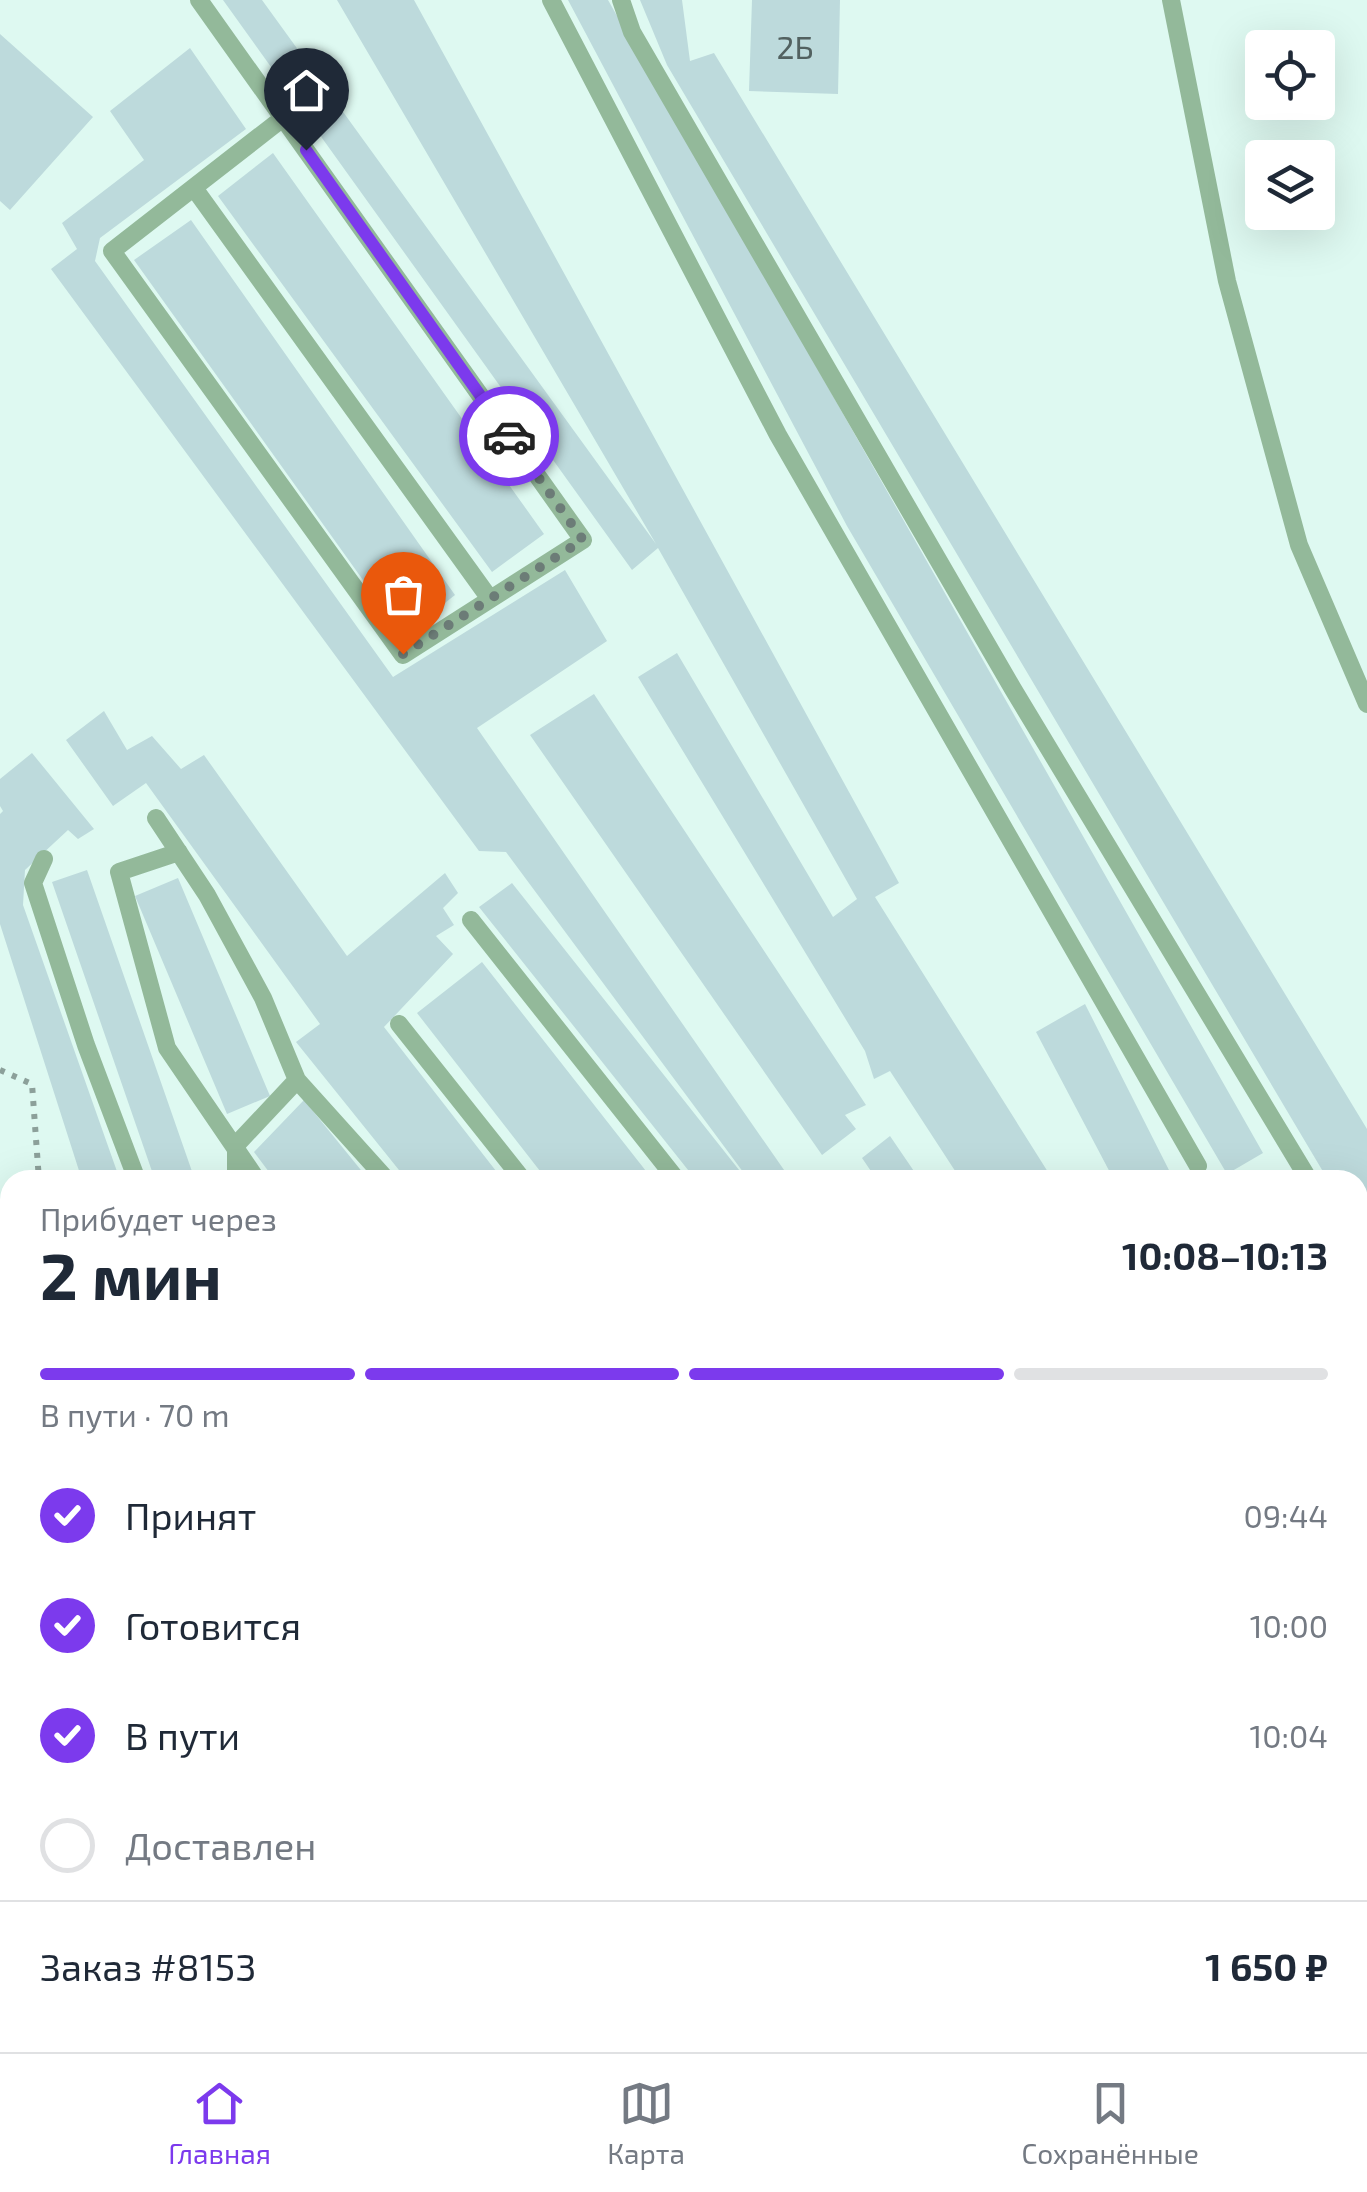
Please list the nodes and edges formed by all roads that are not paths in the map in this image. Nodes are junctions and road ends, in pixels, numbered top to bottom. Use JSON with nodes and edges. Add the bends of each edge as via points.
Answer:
{"nodes":[{"id":1,"x":199,"y":0,"type":"edge"},
{"id":2,"x":551,"y":0,"type":"edge"},
{"id":3,"x":621,"y":0,"type":"edge"},
{"id":4,"x":1171,"y":0,"type":"edge"},
{"id":5,"x":283,"y":118,"type":"junction"},
{"id":6,"x":194,"y":188,"type":"junction"},
{"id":7,"x":490,"y":600,"type":"junction"},
{"id":8,"x":1367,"y":704,"type":"edge"},
{"id":9,"x":156,"y":818,"type":"dead end"},
{"id":10,"x":178,"y":852,"type":"junction"},
{"id":11,"x":44,"y":859,"type":"dead end"},
{"id":12,"x":471,"y":920,"type":"dead end"},
{"id":13,"x":399,"y":1024,"type":"dead end"},
{"id":14,"x":297,"y":1080,"type":"junction"},
{"id":15,"x":236,"y":1145,"type":"junction"},
{"id":16,"x":1198,"y":1166,"type":"dead end"},
{"id":17,"x":132,"y":1170,"type":"edge"},
{"id":18,"x":236,"y":1170,"type":"edge"},
{"id":19,"x":251,"y":1170,"type":"edge"},
{"id":20,"x":378,"y":1170,"type":"edge"},
{"id":21,"x":516,"y":1170,"type":"edge"},
{"id":22,"x":669,"y":1170,"type":"edge"},
{"id":23,"x":1303,"y":1170,"type":"edge"}],
"edges":[{"from":1,"to":5,"type":"lane"},
{"from":2,"to":16,"type":"lane","via":[[778,435]]},
{"from":3,"to":23,"type":"lane","via":[[632,32],[984,638]]},
{"from":4,"to":8,"type":"lane","via":[[1227,282],[1294,526]]},
{"from":5,"to":6,"type":"lane"},
{"from":5,"to":7,"type":"lane","via":[[583,540]]},
{"from":6,"to":7,"type":"lane"},
{"from":6,"to":7,"type":"lane","via":[[112,251],[403,654]]},
{"from":9,"to":10,"type":"lane"},
{"from":10,"to":14,"type":"lane","via":[[263,998]]},
{"from":10,"to":15,"type":"lane","via":[[120,872],[168,1048]]},
{"from":11,"to":17,"type":"lane","via":[[33,882]]},
{"from":12,"to":22,"type":"lane"},
{"from":13,"to":21,"type":"lane"},
{"from":14,"to":15,"type":"lane"},
{"from":14,"to":20,"type":"lane"},
{"from":15,"to":18,"type":"lane"},
{"from":15,"to":19,"type":"lane"}]}
